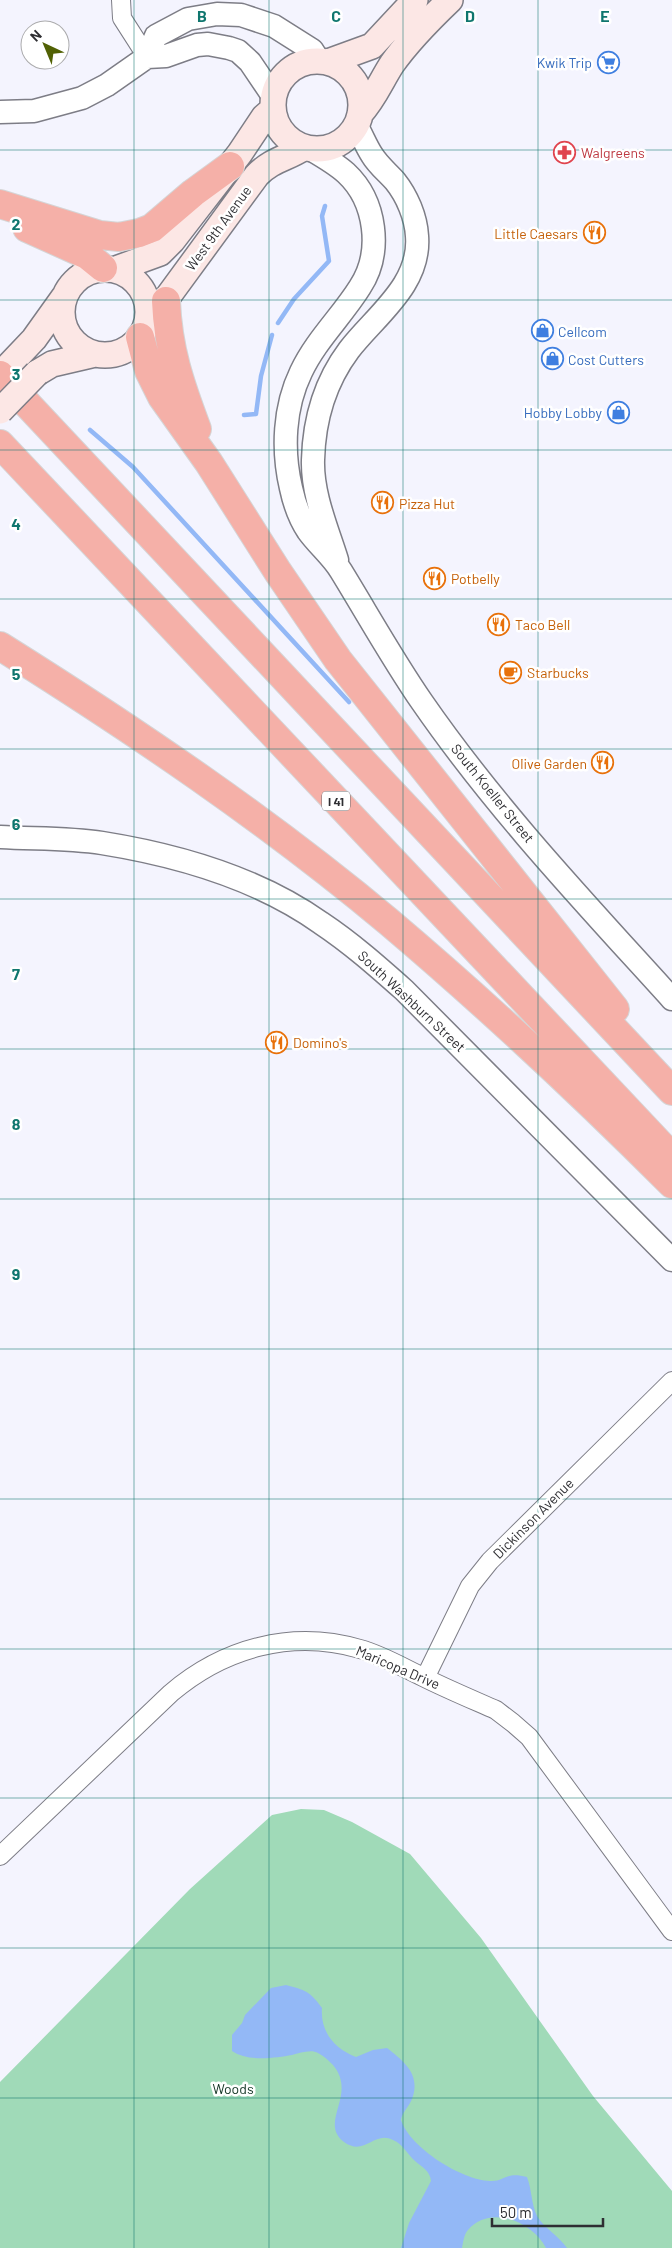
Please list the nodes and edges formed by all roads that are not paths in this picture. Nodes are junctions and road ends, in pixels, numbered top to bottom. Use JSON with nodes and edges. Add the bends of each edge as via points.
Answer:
{"nodes":[{"id":1,"x":121,"y":0,"type":"edge"},
{"id":2,"x":415,"y":0,"type":"edge"},
{"id":3,"x":450,"y":0,"type":"edge"},
{"id":4,"x":147,"y":57,"type":"junction"},
{"id":5,"x":324,"y":61,"type":"junction"},
{"id":6,"x":273,"y":103,"type":"junction"},
{"id":7,"x":0,"y":112,"type":"edge"},
{"id":8,"x":358,"y":119,"type":"junction"},
{"id":9,"x":308,"y":149,"type":"junction"},
{"id":10,"x":230,"y":166,"type":"junction"},
{"id":11,"x":0,"y":204,"type":"edge"},
{"id":12,"x":0,"y":215,"type":"edge"},
{"id":13,"x":110,"y":269,"type":"junction"},
{"id":14,"x":64,"y":297,"type":"junction"},
{"id":15,"x":166,"y":301,"type":"junction"},
{"id":16,"x":144,"y":331,"type":"junction"},
{"id":17,"x":95,"y":354,"type":"junction"},
{"id":18,"x":0,"y":375,"type":"edge"},
{"id":19,"x":0,"y":411,"type":"edge"},
{"id":20,"x":0,"y":444,"type":"edge"},
{"id":21,"x":209,"y":463,"type":"junction"},
{"id":22,"x":339,"y":568,"type":"junction"},
{"id":23,"x":0,"y":646,"type":"edge"},
{"id":24,"x":0,"y":837,"type":"edge"},
{"id":25,"x":672,"y":998,"type":"edge"},
{"id":26,"x":625,"y":1041,"type":"junction"},
{"id":27,"x":672,"y":1091,"type":"edge"},
{"id":28,"x":672,"y":1158,"type":"edge"},
{"id":29,"x":672,"y":1184,"type":"edge"},
{"id":30,"x":672,"y":1260,"type":"edge"},
{"id":31,"x":672,"y":1381,"type":"edge"},
{"id":32,"x":425,"y":1678,"type":"junction"},
{"id":33,"x":0,"y":1856,"type":"edge"},
{"id":34,"x":672,"y":1931,"type":"edge"}],
"edges":[{"from":1,"to":4,"type":"street","via":[[122,18]]},
{"from":2,"to":5,"type":"main road","via":[[372,46]]},
{"from":3,"to":8,"type":"main road","via":[[403,50]]},
{"from":4,"to":5,"type":"street","via":[[156,36],[188,19],[218,14],[242,15],[274,26]]},
{"from":4,"to":6,"type":"street","via":[[166,56],[197,45],[229,48],[255,67]]},
{"from":4,"to":7,"type":"street","via":[[82,98],[34,111]]},
{"from":5,"to":6,"type":"main road","via":[[304,62],[290,70],[279,81]]},
{"from":5,"to":8,"type":"main road","via":[[343,69],[354,81],[361,97]]},
{"from":6,"to":9,"type":"main road","via":[[276,123],[282,134]]},
{"from":6,"to":10,"type":"main road","name":"West 9th Avenue"},
{"from":8,"to":9,"type":"main road","via":[[349,136],[338,144],[326,149]]},
{"from":8,"to":22,"type":"street","name":"South Koeller Street","via":[[372,155],[406,199],[418,236],[413,266],[398,296],[349,351],[335,374],[319,414],[313,462]]},
{"from":9,"to":15,"type":"main road","name":"West 9th Avenue","via":[[275,160],[257,175]]},
{"from":9,"to":22,"type":"street","name":"South Koeller Street","via":[[348,175],[369,210],[373,234],[364,281],[300,373],[290,407],[285,447],[297,510],[308,530]]},
{"from":10,"to":11,"type":"highway","via":[[192,192],[152,228],[119,237],[100,235]]},
{"from":10,"to":13,"type":"main road","name":"West 9th Avenue","via":[[160,253]]},
{"from":12,"to":13,"type":"highway"},
{"from":13,"to":14,"type":"main road","via":[[91,271],[79,277]]},
{"from":13,"to":16,"type":"main road","via":[[129,275],[146,296],[149,310]]},
{"from":14,"to":17,"type":"main road","via":[[63,321],[67,332],[74,342]]},
{"from":14,"to":18,"type":"main road","via":[[34,339]]},
{"from":15,"to":16,"type":"main road","name":"West 9th Avenue"},
{"from":15,"to":21,"type":"highway","via":[[168,337],[176,370]]},
{"from":16,"to":17,"type":"main road","via":[[132,346],[120,352]]},
{"from":16,"to":21,"type":"highway","via":[[149,371],[162,397]]},
{"from":17,"to":19,"type":"main road","bridge":true,"via":[[52,364],[37,373]]},
{"from":18,"to":26,"type":"highway"},
{"from":20,"to":28,"type":"highway","number":"I 41"},
{"from":21,"to":26,"type":"highway","via":[[338,660],[614,1005]]},
{"from":22,"to":25,"type":"street","name":"South Koeller Street","via":[[378,636],[463,758],[556,870]]},
{"from":23,"to":29,"type":"highway","via":[[184,768],[276,834],[388,922],[526,1043]]},
{"from":24,"to":30,"type":"street","name":"South Washburn Street","via":[[101,843],[186,861],[231,876],[320,922],[404,990]]},
{"from":26,"to":27,"type":"highway"},
{"from":31,"to":32,"type":"street","name":"Dickinson Avenue","via":[[490,1561],[470,1586]]},
{"from":32,"to":33,"type":"street","name":"Maricopa Drive","via":[[377,1655],[328,1642],[277,1643],[228,1656],[198,1672],[171,1693]]},
{"from":32,"to":34,"type":"street","name":"Maricopa Drive","via":[[496,1710],[529,1737]]}]}
